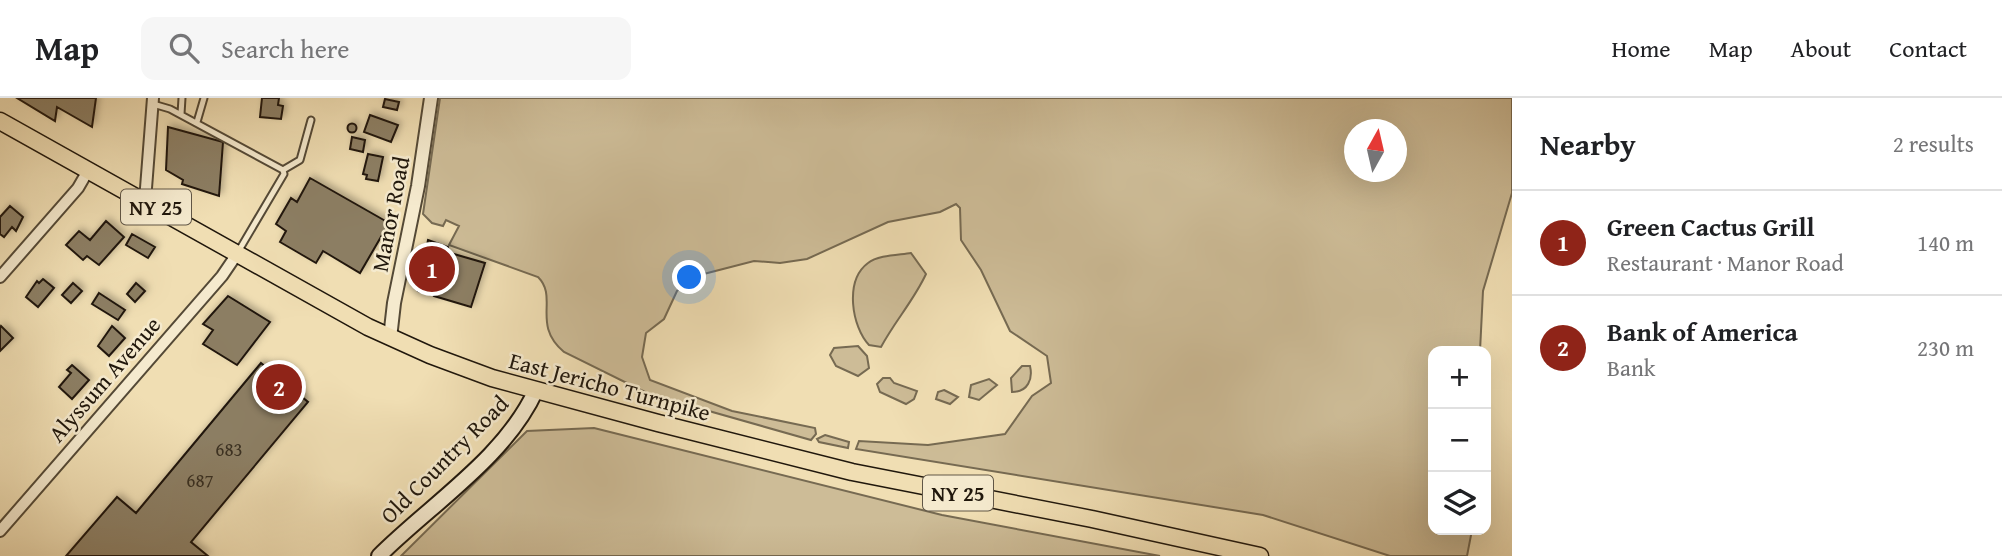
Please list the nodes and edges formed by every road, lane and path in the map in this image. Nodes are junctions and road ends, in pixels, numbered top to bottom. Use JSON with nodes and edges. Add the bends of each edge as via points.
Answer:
{"nodes":[{"id":1,"x":183,"y":98,"type":"edge"},
{"id":2,"x":204,"y":98,"type":"edge"},
{"id":3,"x":431,"y":98,"type":"edge"},
{"id":4,"x":153,"y":101,"type":"edge"},
{"id":5,"x":181,"y":114,"type":"junction"},
{"id":6,"x":312,"y":120,"type":"dead end"},
{"id":7,"x":0,"y":121,"type":"edge"},
{"id":8,"x":197,"y":122,"type":"junction"},
{"id":9,"x":89,"y":169,"type":"junction"},
{"id":10,"x":283,"y":170,"type":"junction"},
{"id":11,"x":145,"y":201,"type":"junction"},
{"id":12,"x":237,"y":254,"type":"junction"},
{"id":13,"x":0,"y":277,"type":"edge"},
{"id":14,"x":390,"y":338,"type":"junction"},
{"id":15,"x":536,"y":390,"type":"junction"},
{"id":16,"x":0,"y":530,"type":"edge"},
{"id":17,"x":379,"y":556,"type":"edge"},
{"id":18,"x":1260,"y":556,"type":"edge"}],
"edges":[{"from":1,"to":5,"type":"lane"},
{"from":2,"to":8,"type":"lane"},
{"from":3,"to":14,"type":"street","name":"Manor Road"},
{"from":4,"to":5,"type":"lane"},
{"from":4,"to":11,"type":"street"},
{"from":5,"to":8,"type":"lane"},
{"from":6,"to":10,"type":"lane","via":[[300,160]]},
{"from":7,"to":9,"type":"main road","name":"East Jericho Turnpike","number":"NY 25"},
{"from":8,"to":10,"type":"lane"},
{"from":9,"to":11,"type":"main road","name":"East Jericho Turnpike","number":"NY 25"},
{"from":9,"to":13,"type":"street","via":[[78,188]]},
{"from":10,"to":12,"type":"lane"},
{"from":11,"to":12,"type":"main road","name":"East Jericho Turnpike","number":"NY 25"},
{"from":12,"to":14,"type":"main road","name":"East Jericho Turnpike","number":"NY 25"},
{"from":12,"to":16,"type":"street","name":"Alyssum Avenue"},
{"from":14,"to":15,"type":"main road","name":"East Jericho Turnpike","number":"NY 25"},
{"from":15,"to":17,"type":"main road","name":"Old Country Road","via":[[524,416],[499,443]]},
{"from":15,"to":18,"type":"main road","name":"East Jericho Turnpike","number":"NY 25","via":[[852,472]]}]}
